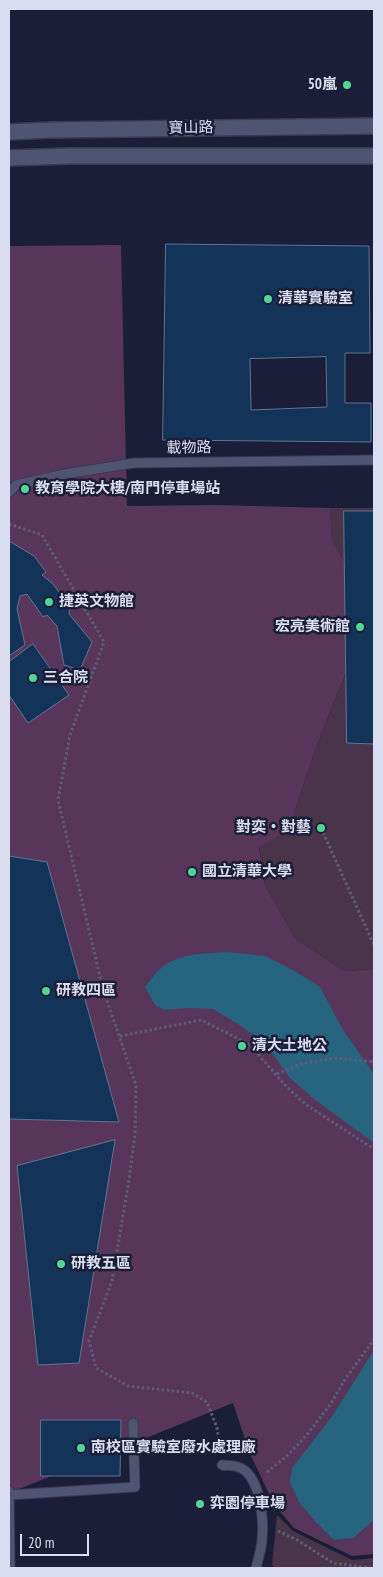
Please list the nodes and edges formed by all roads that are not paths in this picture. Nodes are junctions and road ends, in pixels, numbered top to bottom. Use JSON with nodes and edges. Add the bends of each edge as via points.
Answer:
{"nodes":[{"id":1,"x":374,"y":126,"type":"edge"},
{"id":2,"x":9,"y":132,"type":"edge"},
{"id":3,"x":374,"y":156,"type":"edge"},
{"id":4,"x":9,"y":158,"type":"edge"},
{"id":5,"x":374,"y":460,"type":"edge"},
{"id":6,"x":9,"y":492,"type":"edge"},
{"id":7,"x":133,"y":1423,"type":"dead end"},
{"id":8,"x":222,"y":1465,"type":"road end"},
{"id":9,"x":9,"y":1490,"type":"edge"},
{"id":10,"x":9,"y":1495,"type":"edge"},
{"id":11,"x":10,"y":1568,"type":"edge"},
{"id":12,"x":256,"y":1568,"type":"edge"}],
"edges":[{"from":1,"to":2,"type":"street","name":"寶山路"},
{"from":3,"to":4,"type":"street","name":"寶山路"},
{"from":5,"to":6,"type":"lane","name":"載物路","via":[[134,463],[16,485]]},
{"from":7,"to":10,"type":"lane","via":[[135,1487]]},
{"from":8,"to":12,"type":"lane","via":[[239,1467],[251,1477],[256,1489],[263,1523]]},
{"from":9,"to":10,"type":"lane"},
{"from":10,"to":11,"type":"lane"}]}
